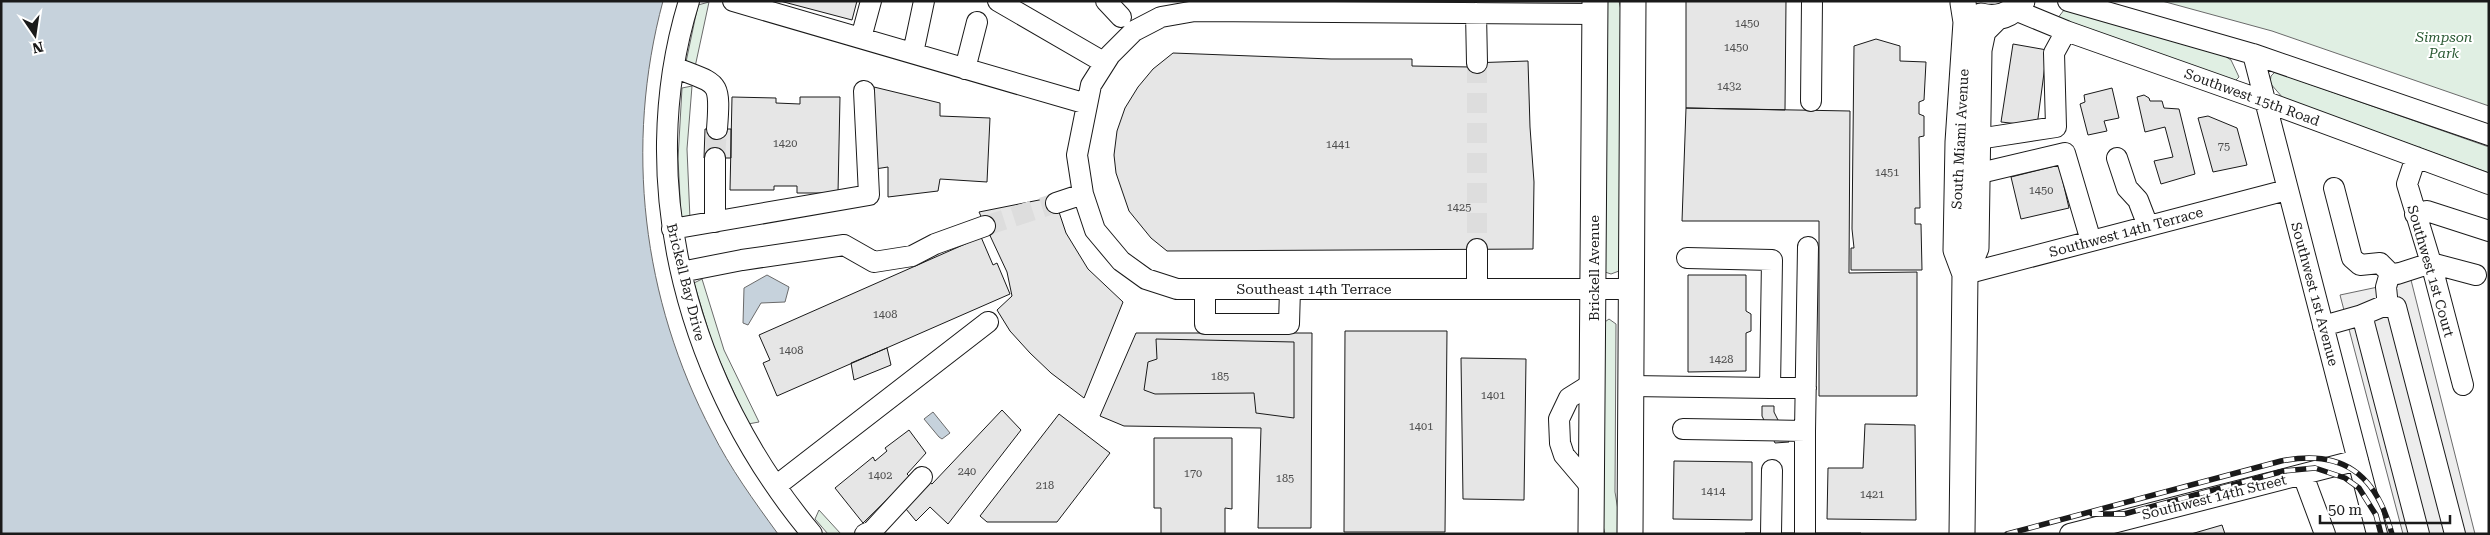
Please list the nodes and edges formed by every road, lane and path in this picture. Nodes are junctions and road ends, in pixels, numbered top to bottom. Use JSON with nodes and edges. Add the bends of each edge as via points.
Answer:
{"nodes":[{"id":1,"x":689,"y":1,"type":"edge"},
{"id":2,"x":733,"y":1,"type":"edge"},
{"id":3,"x":871,"y":1,"type":"edge"},
{"id":4,"x":924,"y":1,"type":"edge"},
{"id":5,"x":998,"y":1,"type":"edge"},
{"id":6,"x":1633,"y":1,"type":"edge"},
{"id":7,"x":1812,"y":1,"type":"edge"},
{"id":8,"x":2068,"y":1,"type":"edge"},
{"id":9,"x":1962,"y":2,"type":"edge"},
{"id":10,"x":1214,"y":6,"type":"edge"},
{"id":11,"x":1311,"y":6,"type":"edge"},
{"id":12,"x":1433,"y":7,"type":"edge"},
{"id":13,"x":1595,"y":8,"type":"edge"},
{"id":14,"x":2011,"y":9,"type":"edge"},
{"id":15,"x":1476,"y":13,"type":"junction"},
{"id":16,"x":977,"y":22,"type":"dead end"},
{"id":17,"x":2066,"y":31,"type":"junction"},
{"id":18,"x":861,"y":38,"type":"junction"},
{"id":19,"x":913,"y":53,"type":"junction"},
{"id":20,"x":2253,"y":54,"type":"junction"},
{"id":21,"x":1477,"y":62,"type":"tunnel mouth"},
{"id":22,"x":1105,"y":63,"type":"junction"},
{"id":23,"x":674,"y":67,"type":"junction"},
{"id":24,"x":965,"y":68,"type":"junction"},
{"id":25,"x":864,"y":91,"type":"dead end"},
{"id":26,"x":2264,"y":100,"type":"junction"},
{"id":27,"x":1811,"y":101,"type":"dead end"},
{"id":28,"x":1087,"y":104,"type":"junction"},
{"id":29,"x":717,"y":129,"type":"tunnel mouth"},
{"id":30,"x":2489,"y":135,"type":"edge"},
{"id":31,"x":1967,"y":141,"type":"junction"},
{"id":32,"x":2416,"y":157,"type":"junction"},
{"id":33,"x":715,"y":158,"type":"tunnel mouth"},
{"id":34,"x":2117,"y":158,"type":"dead end"},
{"id":35,"x":1976,"y":174,"type":"junction"},
{"id":36,"x":2489,"y":184,"type":"edge"},
{"id":37,"x":2334,"y":188,"type":"dead end"},
{"id":38,"x":2287,"y":190,"type":"junction"},
{"id":39,"x":1083,"y":194,"type":"junction"},
{"id":40,"x":1056,"y":203,"type":"tunnel mouth"},
{"id":41,"x":2415,"y":214,"type":"junction"},
{"id":42,"x":715,"y":222,"type":"junction"},
{"id":43,"x":985,"y":226,"type":"tunnel mouth"},
{"id":44,"x":2148,"y":226,"type":"junction"},
{"id":45,"x":672,"y":228,"type":"junction"},
{"id":46,"x":2489,"y":231,"type":"edge"},
{"id":47,"x":2091,"y":241,"type":"junction"},
{"id":48,"x":1808,"y":247,"type":"dead end"},
{"id":49,"x":1477,"y":249,"type":"tunnel mouth"},
{"id":50,"x":1687,"y":258,"type":"dead end"},
{"id":51,"x":2431,"y":263,"type":"junction"},
{"id":52,"x":681,"y":272,"type":"junction"},
{"id":53,"x":2390,"y":273,"type":"junction"},
{"id":54,"x":1965,"y":274,"type":"junction"},
{"id":55,"x":2476,"y":275,"type":"dead end"},
{"id":56,"x":1594,"y":288,"type":"junction"},
{"id":57,"x":1205,"y":289,"type":"junction"},
{"id":58,"x":1290,"y":289,"type":"junction"},
{"id":59,"x":1477,"y":289,"type":"junction"},
{"id":60,"x":1632,"y":289,"type":"junction"},
{"id":61,"x":2388,"y":307,"type":"junction"},
{"id":62,"x":2362,"y":314,"type":"junction"},
{"id":63,"x":988,"y":322,"type":"dead end"},
{"id":64,"x":2323,"y":326,"type":"junction"},
{"id":65,"x":1593,"y":384,"type":"junction"},
{"id":66,"x":2462,"y":385,"type":"dead end"},
{"id":67,"x":1631,"y":386,"type":"junction"},
{"id":68,"x":1770,"y":388,"type":"junction"},
{"id":69,"x":1806,"y":388,"type":"junction"},
{"id":70,"x":1683,"y":429,"type":"dead end"},
{"id":71,"x":1805,"y":431,"type":"junction"},
{"id":72,"x":2358,"y":460,"type":"junction"},
{"id":73,"x":1772,"y":470,"type":"dead end"},
{"id":74,"x":2303,"y":475,"type":"junction"},
{"id":75,"x":922,"y":477,"type":"dead end"},
{"id":76,"x":776,"y":486,"type":"junction"},
{"id":77,"x":1592,"y":488,"type":"junction"},
{"id":78,"x":2135,"y":526,"type":"edge"},
{"id":79,"x":1805,"y":533,"type":"edge"},
{"id":80,"x":812,"y":534,"type":"edge"},
{"id":81,"x":865,"y":534,"type":"edge"},
{"id":82,"x":1591,"y":534,"type":"edge"},
{"id":83,"x":1630,"y":534,"type":"edge"},
{"id":84,"x":1771,"y":534,"type":"edge"},
{"id":85,"x":1962,"y":534,"type":"edge"},
{"id":86,"x":2070,"y":534,"type":"edge"},
{"id":87,"x":2325,"y":534,"type":"edge"},
{"id":88,"x":2377,"y":534,"type":"edge"},
{"id":89,"x":2419,"y":534,"type":"edge"},
{"id":90,"x":2455,"y":534,"type":"edge"}],
"edges":[{"from":1,"to":23,"type":"street","name":"Brickell Bay Drive"},
{"from":2,"to":18,"type":"street"},
{"from":3,"to":18,"type":"street"},
{"from":4,"to":19,"type":"street"},
{"from":5,"to":22,"type":"street"},
{"from":6,"to":60,"type":"main road"},
{"from":7,"to":27,"type":"street"},
{"from":8,"to":20,"type":"street"},
{"from":9,"to":14,"type":"main road","via":[[1978,15]]},
{"from":9,"to":31,"type":"main road","name":"South Miami Avenue","via":[[1966,22]]},
{"from":10,"to":11,"type":"street","name":"Southeast 14th Terrace"},
{"from":10,"to":22,"type":"street","name":"Southeast 14th Terrace","via":[[1161,17],[1134,31]]},
{"from":11,"to":12,"type":"street","name":"Southeast 14th Terrace"},
{"from":12,"to":15,"type":"street","name":"Southeast 14th Terrace"},
{"from":13,"to":15,"type":"street","name":"Southeast 14th Terrace"},
{"from":13,"to":56,"type":"main road","name":"Brickell Avenue"},
{"from":14,"to":17,"type":"street","name":"Southwest 15th Road"},
{"from":14,"to":31,"type":"main road","name":"South Miami Avenue","via":[[1983,31]]},
{"from":15,"to":21,"type":"street"},
{"from":16,"to":24,"type":"street"},
{"from":17,"to":26,"type":"street","name":"Southwest 15th Road"},
{"from":17,"to":31,"type":"street","via":[[2054,53],[2056,127]]},
{"from":18,"to":19,"type":"street"},
{"from":19,"to":24,"type":"street"},
{"from":20,"to":26,"type":"street","name":"Southwest 1st Avenue"},
{"from":20,"to":30,"type":"street"},
{"from":22,"to":28,"type":"street","name":"Southeast 14th Terrace","via":[[1091,85]]},
{"from":23,"to":29,"type":"street","via":[[709,80],[716,88],[720,99]]},
{"from":23,"to":45,"type":"street","name":"Brickell Bay Drive","via":[[667,154]]},
{"from":24,"to":28,"type":"street"},
{"from":25,"to":42,"type":"street","via":[[868,195]]},
{"from":26,"to":32,"type":"street","name":"Southwest 15th Road"},
{"from":26,"to":38,"type":"street","name":"Southwest 1st Avenue"},
{"from":28,"to":39,"type":"street","name":"Southeast 14th Terrace","via":[[1077,156]]},
{"from":31,"to":35,"type":"main road","name":"South Miami Avenue"},
{"from":31,"to":54,"type":"main road","name":"South Miami Avenue","via":[[1956,250]]},
{"from":32,"to":36,"type":"street","name":"Southwest 15th Road"},
{"from":32,"to":41,"type":"street","name":"Southwest 1st Court","via":[[2407,184]]},
{"from":33,"to":42,"type":"street"},
{"from":34,"to":44,"type":"street","via":[[2127,188],[2138,200]]},
{"from":35,"to":47,"type":"street","via":[[2065,153]]},
{"from":35,"to":54,"type":"main road","name":"South Miami Avenue","via":[[1976,248]]},
{"from":37,"to":53,"type":"street","via":[[2352,258],[2360,265],[2380,263]]},
{"from":38,"to":44,"type":"street","name":"Southwest 14th Terrace"},
{"from":38,"to":64,"type":"street","name":"Southwest 1st Avenue"},
{"from":39,"to":40,"type":"street"},
{"from":39,"to":57,"type":"street","name":"Southeast 14th Terrace","via":[[1095,230],[1121,261],[1146,279],[1161,284],[1177,289]]},
{"from":41,"to":46,"type":"street","via":[[2428,211]]},
{"from":41,"to":51,"type":"street","name":"Southwest 1st Court"},
{"from":42,"to":45,"type":"street"},
{"from":43,"to":52,"type":"street","via":[[912,256],[874,262],[844,245]]},
{"from":44,"to":47,"type":"street","name":"Southwest 14th Terrace"},
{"from":45,"to":52,"type":"street","name":"Brickell Bay Drive"},
{"from":47,"to":54,"type":"street","name":"Southwest 14th Terrace"},
{"from":48,"to":69,"type":"street"},
{"from":49,"to":59,"type":"street"},
{"from":50,"to":68,"type":"street","via":[[1772,260]]},
{"from":51,"to":53,"type":"street","via":[[2397,274]]},
{"from":51,"to":55,"type":"street"},
{"from":51,"to":66,"type":"street","name":"Southwest 1st Court"},
{"from":52,"to":76,"type":"street","name":"Brickell Bay Drive","via":[[698,338],[718,388],[747,443]]},
{"from":53,"to":61,"type":"street","via":[[2386,287]]},
{"from":54,"to":85,"type":"main road","name":"South Miami Avenue"},
{"from":56,"to":59,"type":"street","name":"Southeast 14th Terrace"},
{"from":56,"to":60,"type":"street","name":"Southeast 14th Terrace"},
{"from":56,"to":65,"type":"main road","name":"Brickell Avenue"},
{"from":57,"to":58,"type":"street","name":"Southeast 14th Terrace"},
{"from":57,"to":58,"type":"street","via":[[1204,324],[1289,324]]},
{"from":58,"to":59,"type":"street","name":"Southeast 14th Terrace"},
{"from":60,"to":67,"type":"main road"},
{"from":61,"to":62,"type":"street"},
{"from":61,"to":90,"type":"street","via":[[2396,307]]},
{"from":62,"to":64,"type":"street"},
{"from":62,"to":89,"type":"street"},
{"from":63,"to":76,"type":"street"},
{"from":64,"to":72,"type":"street","name":"Southwest 1st Avenue"},
{"from":65,"to":77,"type":"main road","name":"Brickell Avenue"},
{"from":65,"to":77,"type":"street","via":[[1569,398],[1559,419],[1564,455]]},
{"from":67,"to":68,"type":"street"},
{"from":67,"to":83,"type":"main road"},
{"from":68,"to":69,"type":"street"},
{"from":69,"to":71,"type":"street"},
{"from":70,"to":71,"type":"street"},
{"from":71,"to":79,"type":"street"},
{"from":72,"to":74,"type":"street","name":"Southwest 14th Street"},
{"from":72,"to":88,"type":"street","name":"Southwest 1st Avenue"},
{"from":73,"to":84,"type":"street"},
{"from":74,"to":78,"type":"street","name":"Southwest 14th Street"},
{"from":74,"to":87,"type":"street"},
{"from":75,"to":81,"type":"street","via":[[872,531]]},
{"from":76,"to":80,"type":"street","name":"Brickell Bay Drive"},
{"from":77,"to":82,"type":"main road","name":"Brickell Avenue"},
{"from":78,"to":86,"type":"street","name":"Southwest 14th Street"}]}
